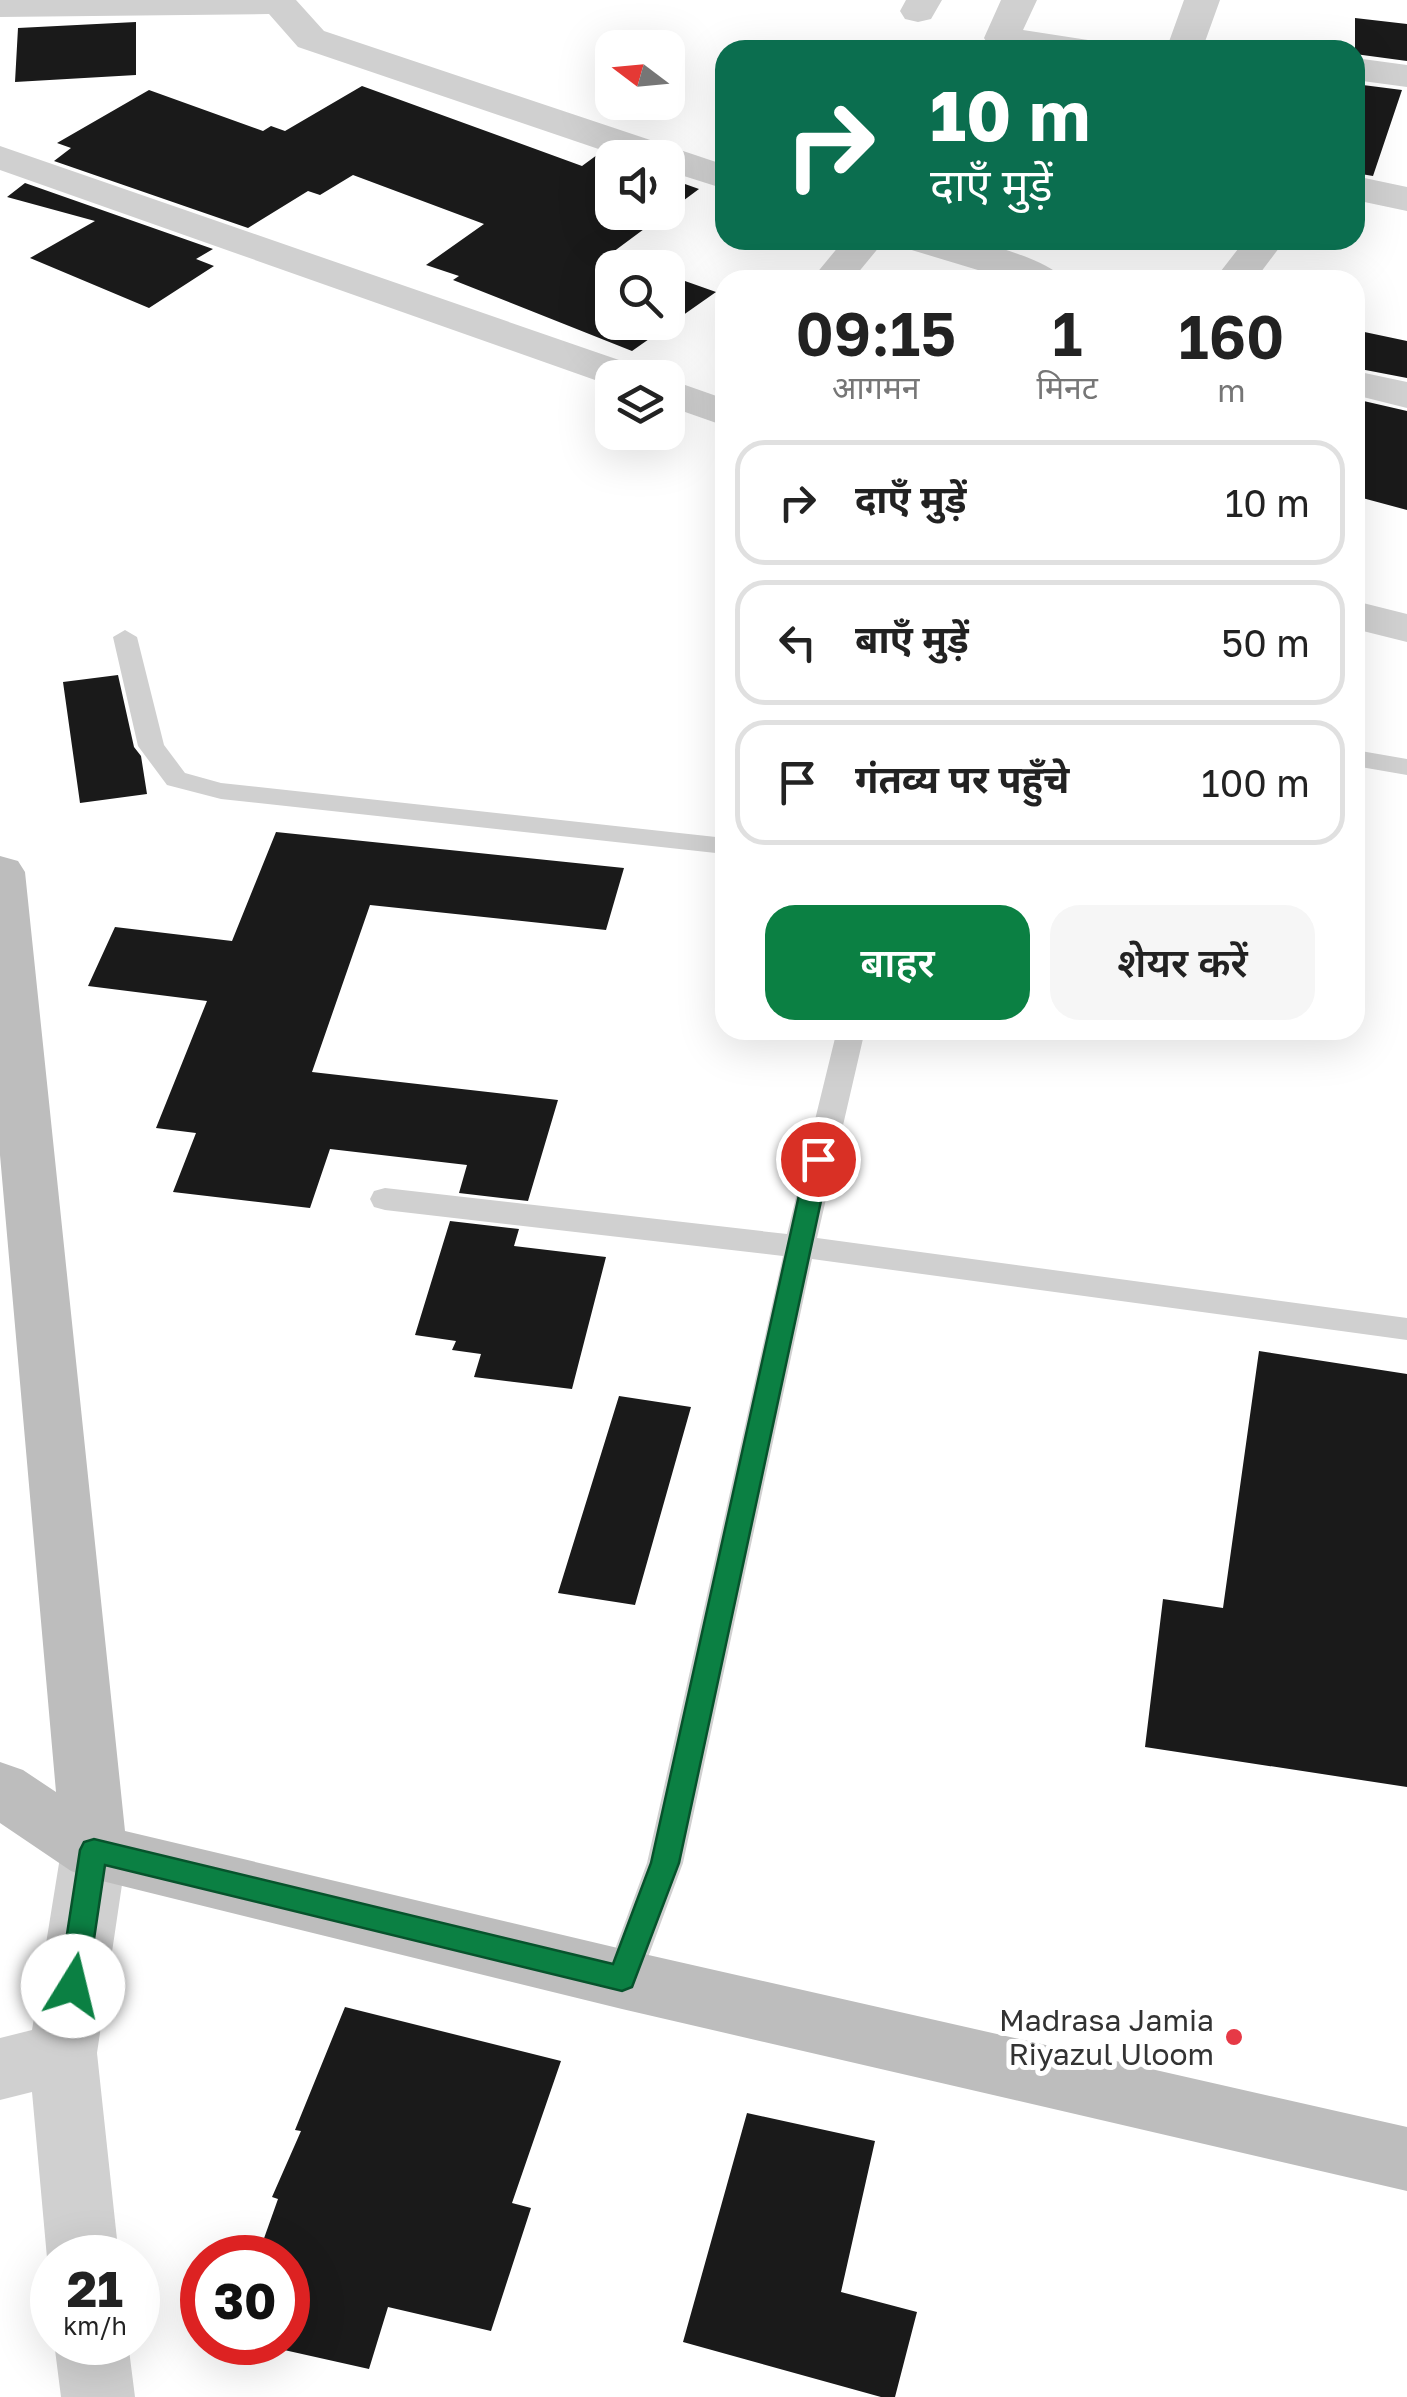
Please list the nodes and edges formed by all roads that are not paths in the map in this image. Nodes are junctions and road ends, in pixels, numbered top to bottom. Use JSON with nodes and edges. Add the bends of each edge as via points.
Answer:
{"nodes":[{"id":1,"x":1018,"y":0,"type":"edge"},
{"id":2,"x":1202,"y":0,"type":"edge"},
{"id":3,"x":0,"y":6,"type":"edge"},
{"id":4,"x":289,"y":8,"type":"edge"},
{"id":5,"x":1002,"y":40,"type":"edge"},
{"id":6,"x":1188,"y":40,"type":"edge"},
{"id":7,"x":1365,"y":70,"type":"edge"},
{"id":8,"x":1407,"y":76,"type":"edge"},
{"id":9,"x":612,"y":140,"type":"edge"},
{"id":10,"x":0,"y":157,"type":"edge"},
{"id":11,"x":685,"y":164,"type":"edge"},
{"id":12,"x":715,"y":175,"type":"edge"},
{"id":13,"x":1365,"y":190,"type":"edge"},
{"id":14,"x":1407,"y":199,"type":"edge"},
{"id":15,"x":856,"y":250,"type":"edge"},
{"id":16,"x":955,"y":250,"type":"edge"},
{"id":17,"x":1257,"y":250,"type":"edge"},
{"id":18,"x":840,"y":270,"type":"edge"},
{"id":19,"x":1021,"y":270,"type":"edge"},
{"id":20,"x":1242,"y":270,"type":"edge"},
{"id":21,"x":595,"y":366,"type":"edge"},
{"id":22,"x":1365,"y":385,"type":"edge"},
{"id":23,"x":1407,"y":395,"type":"edge"},
{"id":24,"x":685,"y":398,"type":"edge"},
{"id":25,"x":715,"y":407,"type":"edge"},
{"id":26,"x":1365,"y":618,"type":"edge"},
{"id":27,"x":1407,"y":628,"type":"edge"},
{"id":28,"x":124,"y":637,"type":"dead end"},
{"id":29,"x":1365,"y":760,"type":"edge"},
{"id":30,"x":1407,"y":767,"type":"edge"},
{"id":31,"x":715,"y":845,"type":"edge"},
{"id":32,"x":0,"y":872,"type":"edge"},
{"id":33,"x":848,"y":1040,"type":"edge"},
{"id":34,"x":385,"y":1199,"type":"dead end"},
{"id":35,"x":802,"y":1247,"type":"junction"},
{"id":36,"x":1407,"y":1329,"type":"edge"},
{"id":37,"x":0,"y":1789,"type":"edge"},
{"id":38,"x":94,"y":1850,"type":"junction"},
{"id":39,"x":622,"y":1978,"type":"junction"},
{"id":40,"x":31,"y":2061,"type":"edge"},
{"id":41,"x":1407,"y":2158,"type":"edge"},
{"id":42,"x":77,"y":2235,"type":"edge"},
{"id":43,"x":95,"y":2365,"type":"edge"},
{"id":44,"x":98,"y":2397,"type":"edge"}],
"edges":[{"from":1,"to":5,"type":"street"},
{"from":2,"to":6,"type":"street"},
{"from":3,"to":4,"type":"street","via":[[259,1]]},
{"from":4,"to":9,"type":"street","via":[[311,39]]},
{"from":7,"to":8,"type":"street"},
{"from":10,"to":21,"type":"street"},
{"from":11,"to":12,"type":"street"},
{"from":13,"to":14,"type":"street"},
{"from":15,"to":18,"type":"street"},
{"from":16,"to":19,"type":"street"},
{"from":17,"to":20,"type":"street"},
{"from":22,"to":23,"type":"street"},
{"from":24,"to":25,"type":"street"},
{"from":26,"to":27,"type":"street"},
{"from":28,"to":31,"type":"lane","via":[[151,746],[176,779],[221,791]]},
{"from":29,"to":30,"type":"lane"},
{"from":32,"to":38,"type":"street"},
{"from":33,"to":35,"type":"lane"},
{"from":34,"to":35,"type":"lane"},
{"from":35,"to":36,"type":"lane"},
{"from":35,"to":39,"type":"lane","via":[[665,1863]]},
{"from":37,"to":38,"type":"street"},
{"from":38,"to":39,"type":"street"},
{"from":38,"to":40,"type":"street"},
{"from":39,"to":41,"type":"street"},
{"from":40,"to":42,"type":"street"},
{"from":43,"to":44,"type":"street"}]}
